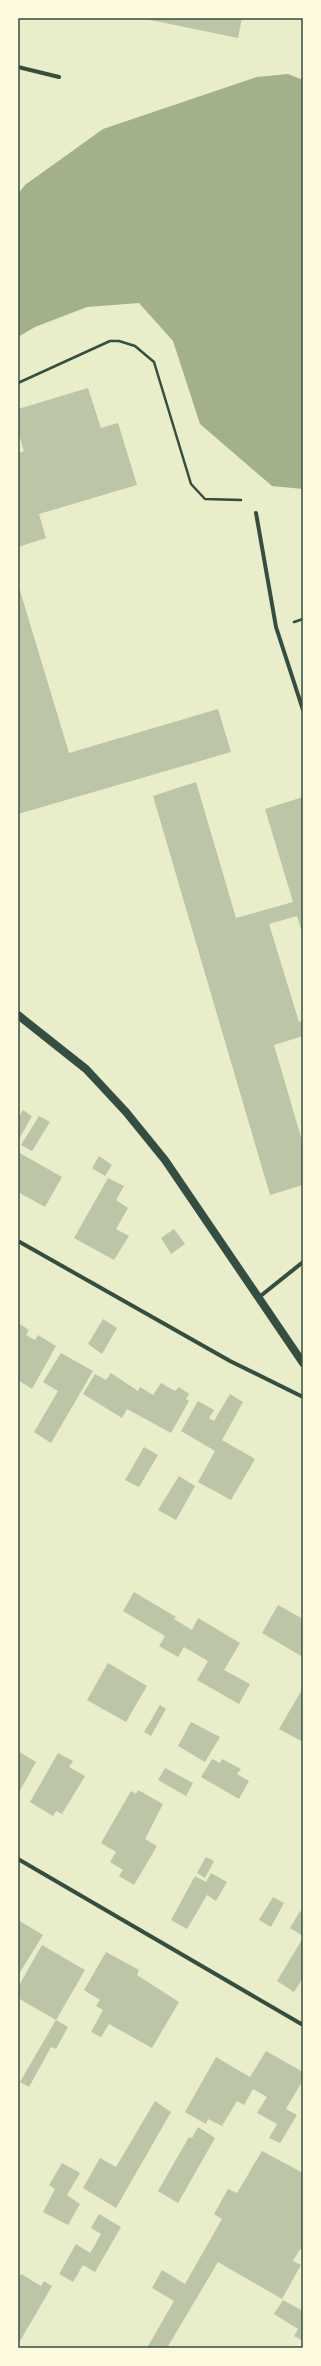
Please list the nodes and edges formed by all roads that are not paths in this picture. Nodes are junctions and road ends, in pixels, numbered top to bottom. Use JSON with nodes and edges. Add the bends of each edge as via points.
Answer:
{"nodes":[{"id":1,"x":18,"y":67,"type":"edge"},
{"id":2,"x":59,"y":77,"type":"dead end"},
{"id":3,"x":256,"y":513,"type":"road end"},
{"id":4,"x":303,"y":710,"type":"edge"},
{"id":5,"x":18,"y":1015,"type":"edge"},
{"id":6,"x":18,"y":1241,"type":"edge"},
{"id":7,"x":303,"y":1262,"type":"edge"},
{"id":8,"x":258,"y":1298,"type":"junction"},
{"id":9,"x":303,"y":1363,"type":"edge"},
{"id":10,"x":303,"y":1397,"type":"edge"},
{"id":11,"x":18,"y":1859,"type":"edge"},
{"id":12,"x":303,"y":2024,"type":"edge"}],
"edges":[{"from":1,"to":2,"type":"street"},
{"from":3,"to":4,"type":"street","via":[[276,627]]},
{"from":5,"to":8,"type":"main road","via":[[86,1069],[126,1112],[165,1160]]},
{"from":6,"to":10,"type":"street","via":[[216,1353]]},
{"from":7,"to":8,"type":"street"},
{"from":8,"to":9,"type":"main road"},
{"from":11,"to":12,"type":"street"}]}
